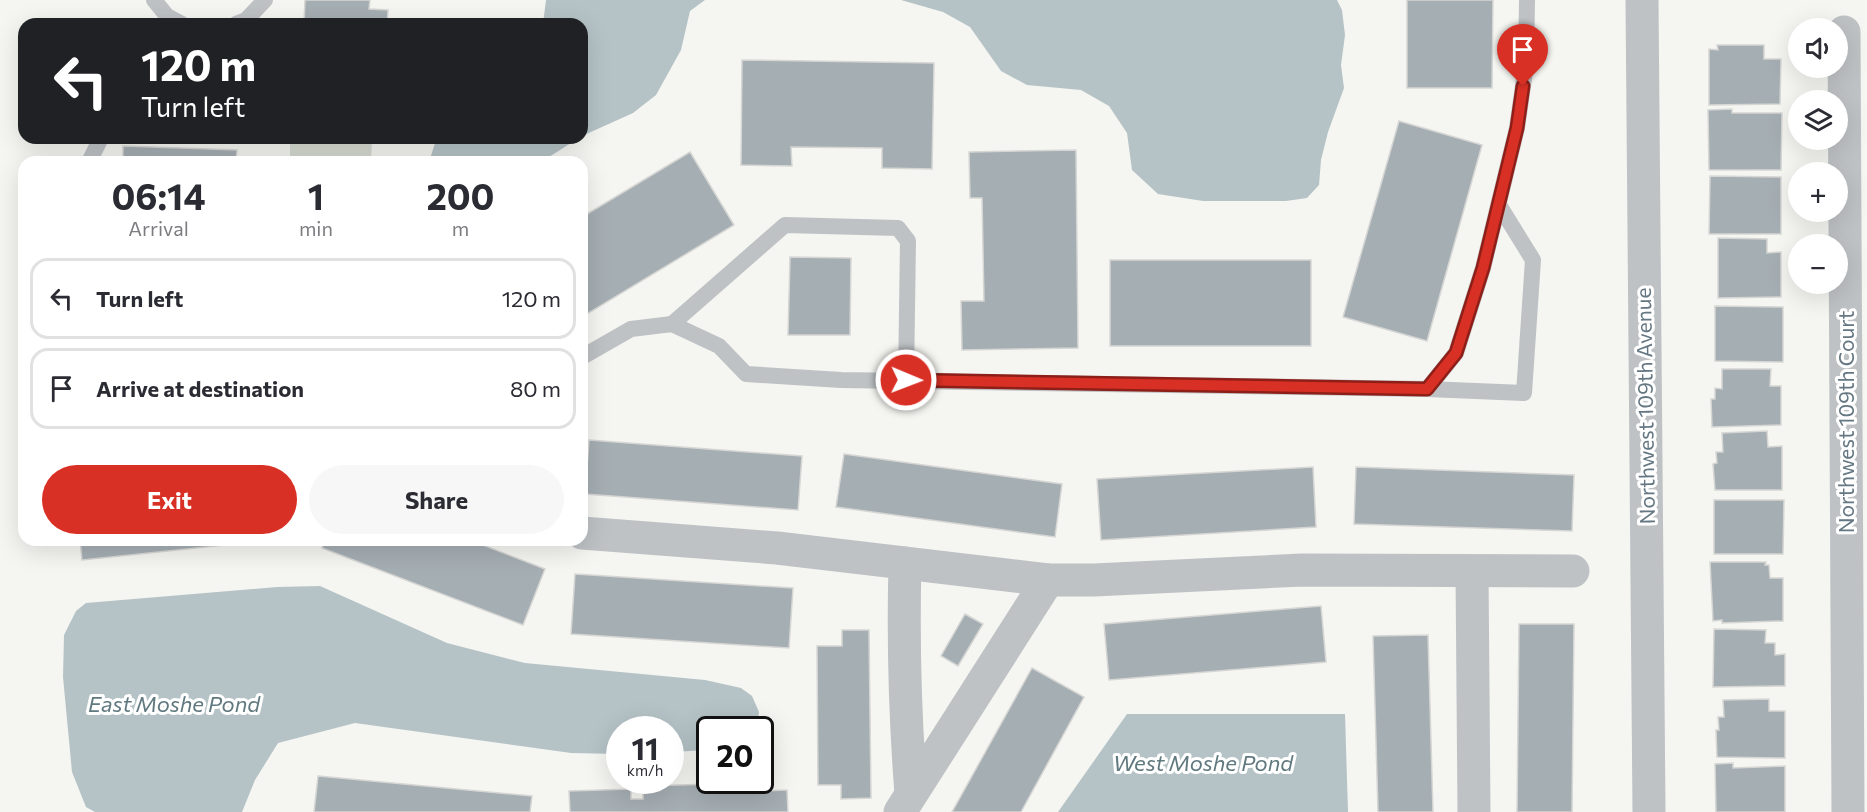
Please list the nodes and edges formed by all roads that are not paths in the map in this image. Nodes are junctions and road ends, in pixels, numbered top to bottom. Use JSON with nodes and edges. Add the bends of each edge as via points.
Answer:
{"nodes":[{"id":1,"x":154,"y":0,"type":"edge"},
{"id":2,"x":265,"y":0,"type":"edge"},
{"id":3,"x":1527,"y":0,"type":"edge"},
{"id":4,"x":1642,"y":0,"type":"edge"},
{"id":5,"x":172,"y":18,"type":"edge"},
{"id":6,"x":248,"y":18,"type":"edge"},
{"id":7,"x":1848,"y":78,"type":"edge"},
{"id":8,"x":1856,"y":183,"type":"edge"},
{"id":9,"x":1499,"y":205,"type":"junction"},
{"id":10,"x":672,"y":324,"type":"junction"},
{"id":11,"x":588,"y":354,"type":"edge"},
{"id":12,"x":906,"y":380,"type":"junction"},
{"id":13,"x":1427,"y":389,"type":"junction"},
{"id":14,"x":588,"y":533,"type":"edge"},
{"id":15,"x":905,"y":563,"type":"junction"},
{"id":16,"x":1472,"y":571,"type":"junction"},
{"id":17,"x":1573,"y":571,"type":"dead end"},
{"id":18,"x":1048,"y":580,"type":"junction"},
{"id":19,"x":905,"y":803,"type":"edge"},
{"id":20,"x":1474,"y":812,"type":"edge"},
{"id":21,"x":1649,"y":812,"type":"edge"},
{"id":22,"x":1848,"y":812,"type":"edge"}],
"edges":[{"from":1,"to":5,"type":"lane"},
{"from":2,"to":6,"type":"lane"},
{"from":3,"to":9,"type":"lane","via":[[1526,65],[1517,128]]},
{"from":4,"to":21,"type":"street","name":"Northwest 109th Avenue"},
{"from":7,"to":8,"type":"street","name":"Northwest 109th Court"},
{"from":8,"to":22,"type":"street","name":"Northwest 109th Court"},
{"from":9,"to":13,"type":"lane","via":[[1456,353]]},
{"from":9,"to":13,"type":"lane","via":[[1533,260],[1524,393]]},
{"from":10,"to":11,"type":"lane","via":[[631,329]]},
{"from":10,"to":12,"type":"lane","via":[[718,346],[746,374]]},
{"from":10,"to":12,"type":"lane","via":[[785,225],[898,228],[908,241]]},
{"from":12,"to":13,"type":"lane"},
{"from":14,"to":15,"type":"street","via":[[777,548]]},
{"from":15,"to":18,"type":"street"},
{"from":15,"to":19,"type":"street"},
{"from":16,"to":17,"type":"street"},
{"from":16,"to":18,"type":"street","via":[[1302,570]]},
{"from":16,"to":20,"type":"street"},
{"from":18,"to":19,"type":"street"}]}
